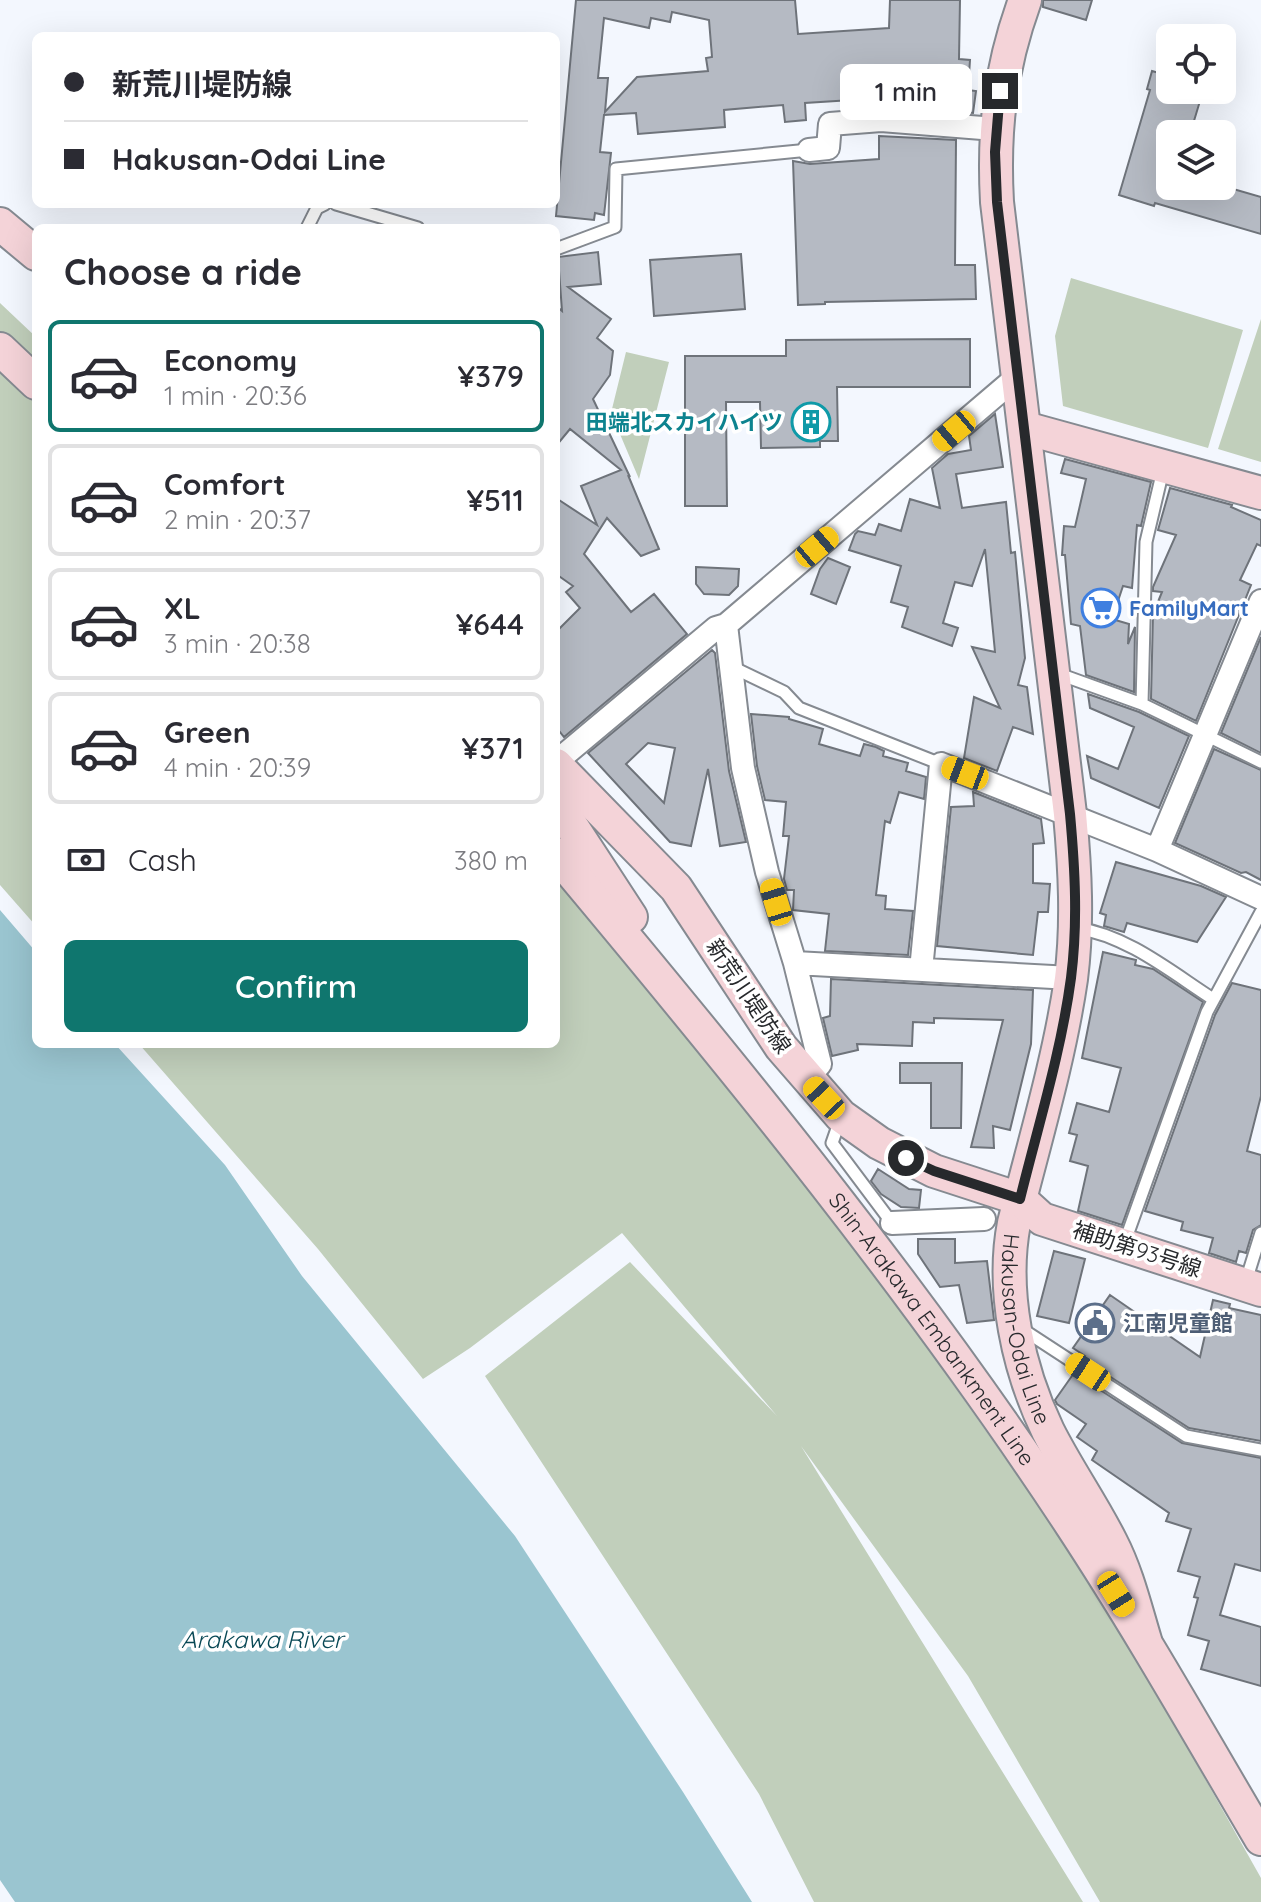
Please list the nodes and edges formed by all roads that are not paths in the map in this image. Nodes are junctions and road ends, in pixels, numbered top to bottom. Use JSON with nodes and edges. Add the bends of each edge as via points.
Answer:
{"nodes":[{"id":1,"x":1025,"y":0,"type":"edge"},
{"id":2,"x":995,"y":129,"type":"junction"},
{"id":3,"x":809,"y":150,"type":"joint"},
{"id":4,"x":348,"y":208,"type":"edge"},
{"id":5,"x":0,"y":224,"type":"edge"},
{"id":6,"x":395,"y":224,"type":"edge"},
{"id":7,"x":560,"y":248,"type":"edge"},
{"id":8,"x":32,"y":251,"type":"edge"},
{"id":9,"x":0,"y":349,"type":"edge"},
{"id":10,"x":1018,"y":376,"type":"junction"},
{"id":11,"x":32,"y":379,"type":"edge"},
{"id":12,"x":1025,"y":428,"type":"junction"},
{"id":13,"x":1165,"y":466,"type":"junction"},
{"id":14,"x":1261,"y":493,"type":"edge"},
{"id":15,"x":1258,"y":614,"type":"edge"},
{"id":16,"x":726,"y":625,"type":"junction"},
{"id":17,"x":732,"y":667,"type":"junction"},
{"id":18,"x":1054,"y":673,"type":"junction"},
{"id":19,"x":1142,"y":704,"type":"junction"},
{"id":20,"x":1205,"y":735,"type":"junction"},
{"id":21,"x":560,"y":760,"type":"edge"},
{"id":22,"x":1261,"y":762,"type":"edge"},
{"id":23,"x":941,"y":764,"type":"junction"},
{"id":24,"x":560,"y":767,"type":"edge"},
{"id":25,"x":560,"y":808,"type":"edge"},
{"id":26,"x":1070,"y":814,"type":"junction"},
{"id":27,"x":1157,"y":850,"type":"junction"},
{"id":28,"x":560,"y":859,"type":"edge"},
{"id":29,"x":1261,"y":898,"type":"edge"},
{"id":30,"x":1261,"y":912,"type":"edge"},
{"id":31,"x":1075,"y":928,"type":"junction"},
{"id":32,"x":795,"y":963,"type":"junction"},
{"id":33,"x":921,"y":970,"type":"junction"},
{"id":34,"x":1071,"y":978,"type":"junction"},
{"id":35,"x":673,"y":993,"type":"junction"},
{"id":36,"x":1213,"y":999,"type":"junction"},
{"id":37,"x":807,"y":1079,"type":"junction"},
{"id":38,"x":841,"y":1116,"type":"junction"},
{"id":39,"x":961,"y":1180,"type":"junction"},
{"id":40,"x":1020,"y":1199,"type":"junction"},
{"id":41,"x":949,"y":1219,"type":"junction"},
{"id":42,"x":984,"y":1219,"type":"dead end"},
{"id":43,"x":892,"y":1223,"type":"joint"},
{"id":44,"x":1261,"y":1233,"type":"edge"},
{"id":45,"x":1124,"y":1244,"type":"junction"},
{"id":46,"x":1253,"y":1287,"type":"edge"},
{"id":47,"x":1015,"y":1324,"type":"junction"},
{"id":48,"x":1261,"y":1450,"type":"edge"},
{"id":49,"x":1145,"y":1640,"type":"junction"},
{"id":50,"x":1261,"y":1839,"type":"edge"}],
"edges":[{"from":1,"to":2,"type":"main road","name":"Hakusan-Odai Line","via":[[1013,32]]},
{"from":2,"to":3,"type":"street","via":[[881,120],[830,124],[828,148]]},
{"from":2,"to":10,"type":"main road","name":"Hakusan-Odai Line","via":[[997,202]]},
{"from":3,"to":7,"type":"lane","via":[[616,169],[615,227]]},
{"from":4,"to":6,"type":"lane"},
{"from":5,"to":8,"type":"main road"},
{"from":9,"to":11,"type":"main road"},
{"from":10,"to":12,"type":"main road","name":"Hakusan-Odai Line"},
{"from":10,"to":16,"type":"street"},
{"from":12,"to":13,"type":"main road"},
{"from":12,"to":18,"type":"main road","name":"Hakusan-Odai Line"},
{"from":13,"to":14,"type":"main road"},
{"from":13,"to":19,"type":"lane","via":[[1146,542]]},
{"from":15,"to":20,"type":"street"},
{"from":16,"to":17,"type":"street"},
{"from":16,"to":21,"type":"street"},
{"from":17,"to":23,"type":"lane","via":[[784,692],[799,708]]},
{"from":17,"to":32,"type":"street","via":[[743,768]]},
{"from":18,"to":19,"type":"lane"},
{"from":18,"to":26,"type":"main road","name":"Hakusan-Odai Line"},
{"from":19,"to":20,"type":"lane"},
{"from":20,"to":22,"type":"lane"},
{"from":20,"to":27,"type":"street"},
{"from":23,"to":26,"type":"street"},
{"from":23,"to":33,"type":"street"},
{"from":24,"to":37,"type":"main road","name":"新荒川堤防線","via":[[676,888]]},
{"from":25,"to":35,"type":"main road","via":[[644,936]]},
{"from":26,"to":27,"type":"street"},
{"from":26,"to":31,"type":"main road","name":"Hakusan-Odai Line"},
{"from":27,"to":29,"type":"street"},
{"from":28,"to":35,"type":"main road","name":"Shin-Arakawa Embankment Line"},
{"from":30,"to":36,"type":"lane"},
{"from":31,"to":34,"type":"main road","name":"Hakusan-Odai Line"},
{"from":31,"to":36,"type":"lane","via":[[1121,942]]},
{"from":32,"to":33,"type":"street"},
{"from":32,"to":37,"type":"street","via":[[820,1064]]},
{"from":33,"to":34,"type":"street"},
{"from":34,"to":40,"type":"main road","name":"Hakusan-Odai Line"},
{"from":35,"to":49,"type":"main road","name":"Shin-Arakawa Embankment Line","via":[[943,1341]]},
{"from":36,"to":45,"type":"lane"},
{"from":37,"to":38,"type":"main road","name":"新荒川堤防線"},
{"from":38,"to":39,"type":"main road","name":"新荒川堤防線","via":[[892,1150]]},
{"from":38,"to":43,"type":"lane","via":[[832,1143]]},
{"from":39,"to":40,"type":"main road","name":"新荒川堤防線"},
{"from":39,"to":41,"type":"street"},
{"from":40,"to":45,"type":"main road","name":"補助第93号線","via":[[1042,1219]]},
{"from":40,"to":47,"type":"main road","name":"Hakusan-Odai Line","via":[[1009,1247]]},
{"from":41,"to":42,"type":"street"},
{"from":41,"to":43,"type":"street"},
{"from":44,"to":46,"type":"lane"},
{"from":45,"to":46,"type":"main road","name":"補助第93号線"},
{"from":47,"to":48,"type":"lane","via":[[1186,1436]]},
{"from":47,"to":49,"type":"main road","name":"Hakusan-Odai Line","via":[[1036,1403],[1111,1542]]},
{"from":49,"to":50,"type":"main road","name":"Shin-Arakawa Embankment Line"}]}
